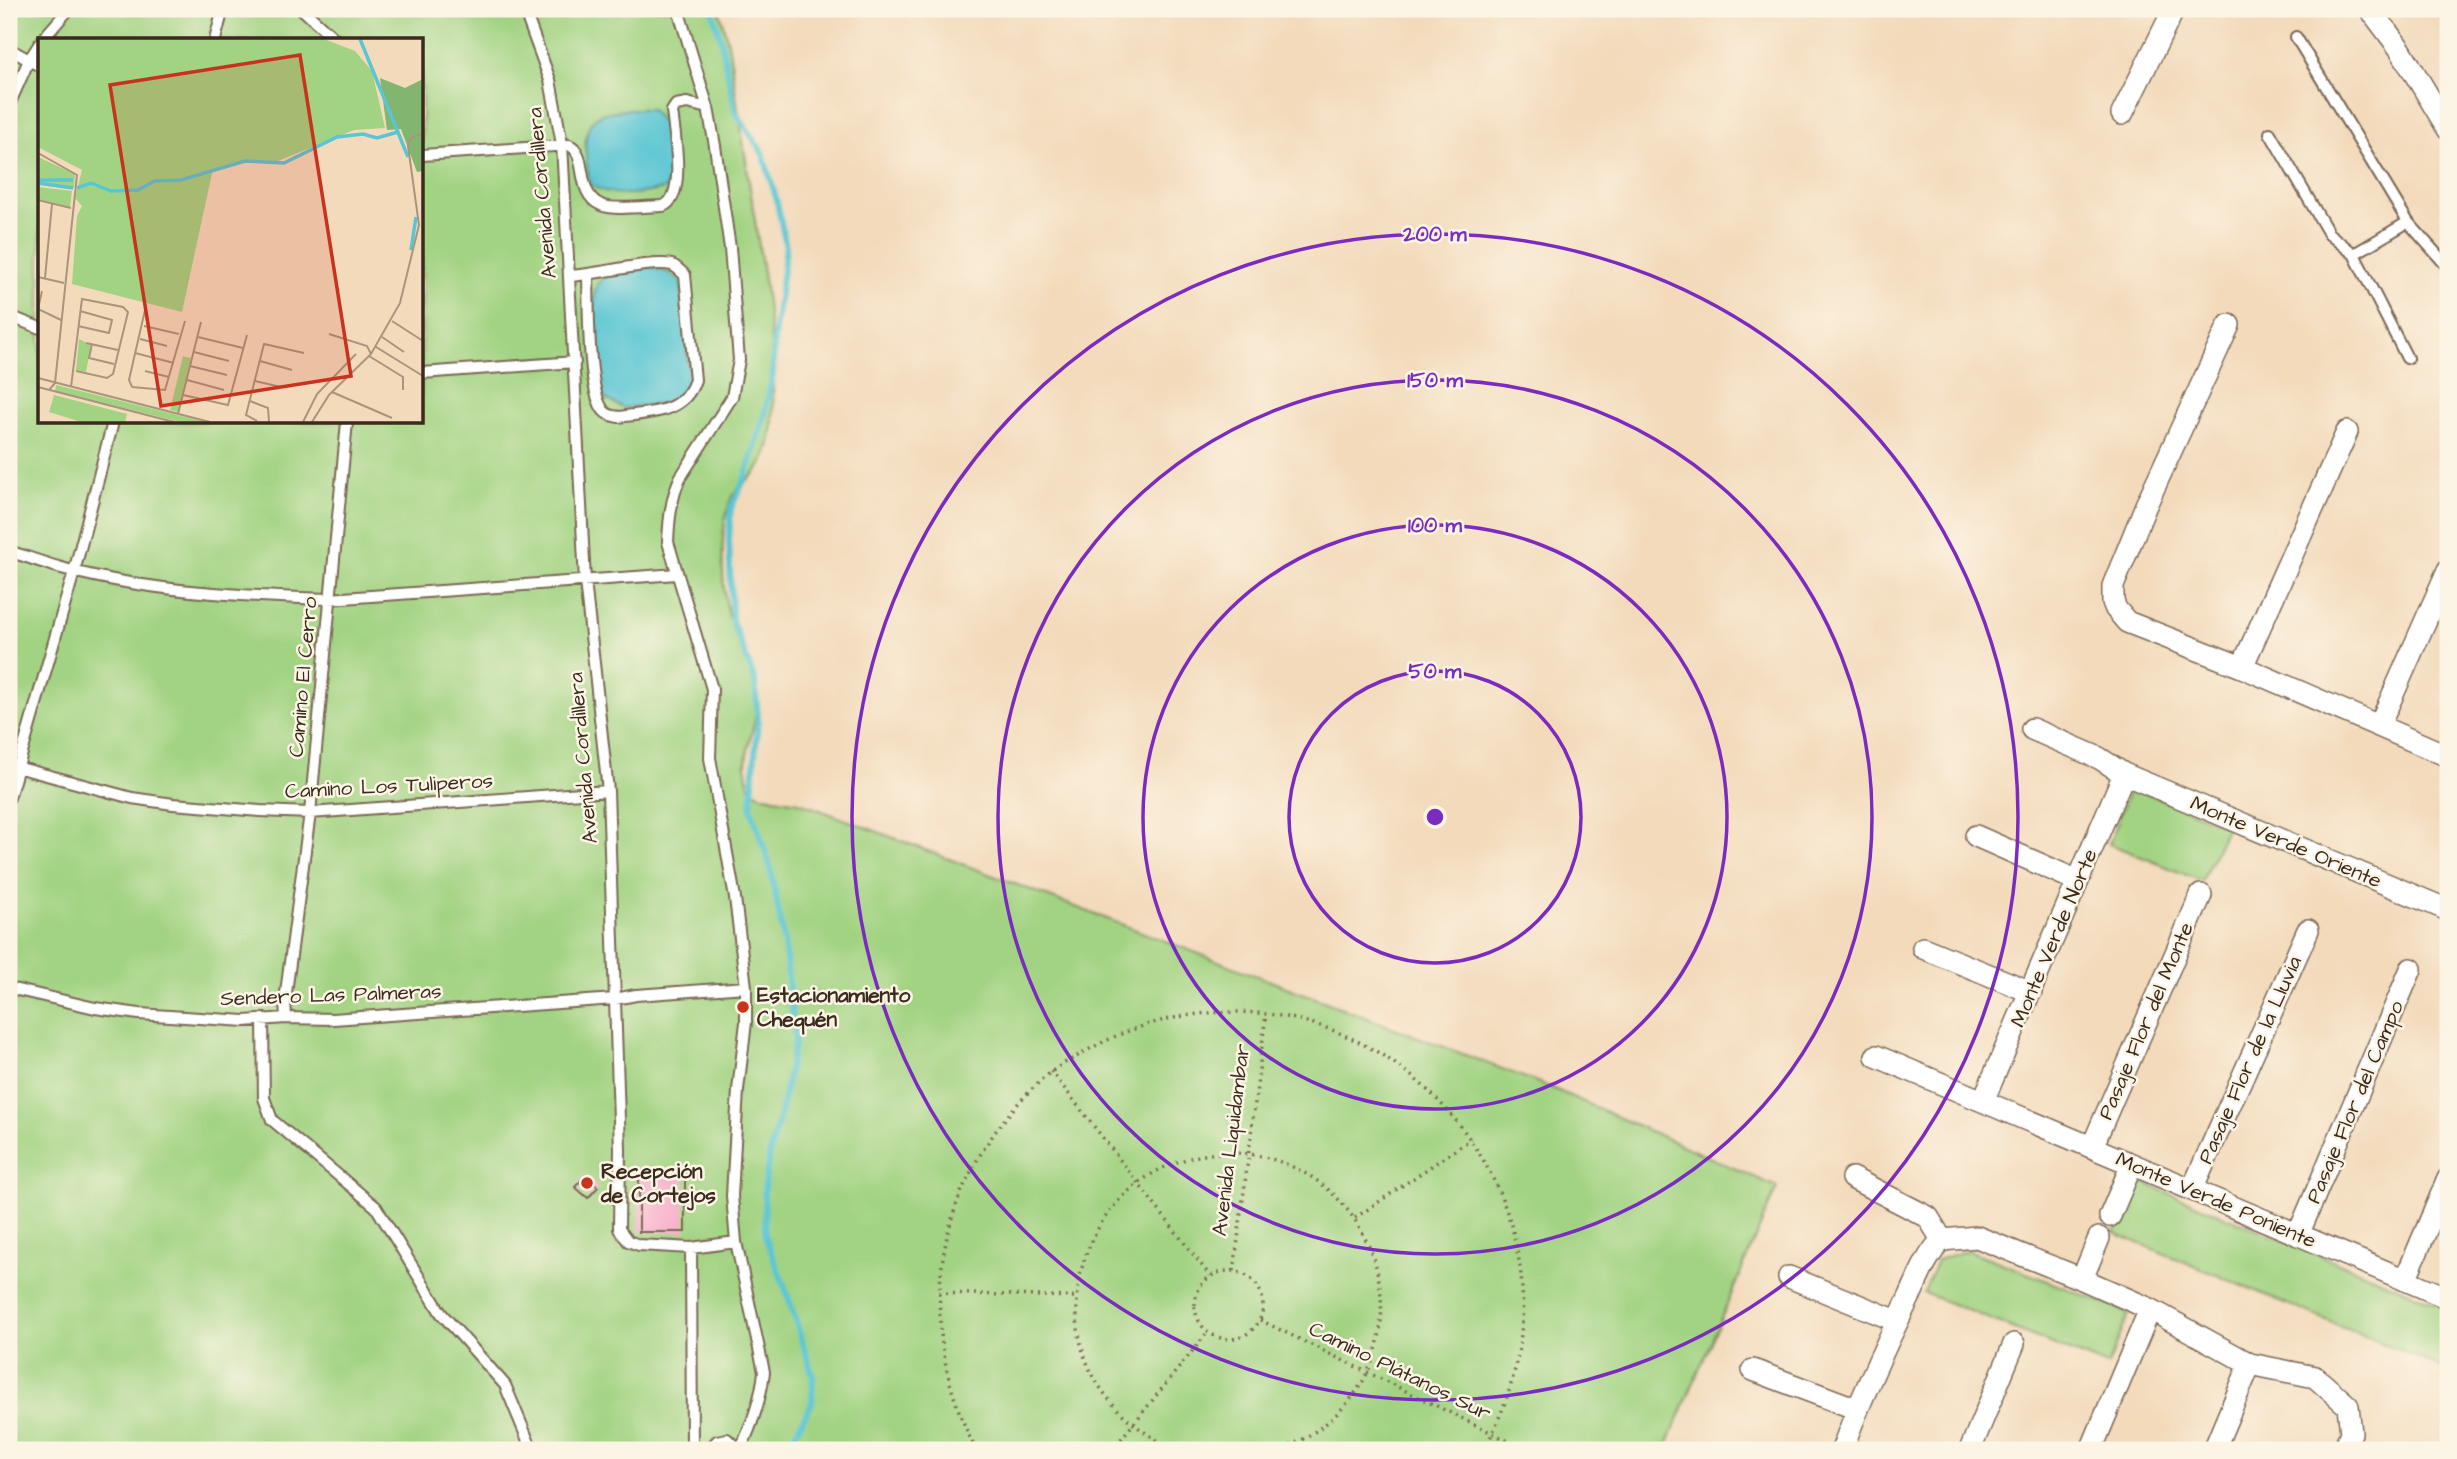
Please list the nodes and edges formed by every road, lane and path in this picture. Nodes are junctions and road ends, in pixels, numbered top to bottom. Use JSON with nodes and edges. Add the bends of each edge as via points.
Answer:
{"nodes":[{"id":1,"x":69,"y":9,"type":"edge"},
{"id":2,"x":223,"y":9,"type":"edge"},
{"id":3,"x":302,"y":9,"type":"edge"},
{"id":4,"x":524,"y":9,"type":"edge"},
{"id":5,"x":678,"y":9,"type":"edge"},
{"id":6,"x":2174,"y":9,"type":"edge"},
{"id":7,"x":2370,"y":9,"type":"edge"},
{"id":8,"x":2296,"y":37,"type":"dead end"},
{"id":9,"x":44,"y":38,"type":"edge"},
{"id":10,"x":216,"y":38,"type":"edge"},
{"id":11,"x":334,"y":38,"type":"edge"},
{"id":12,"x":38,"y":47,"type":"edge"},
{"id":13,"x":9,"y":49,"type":"edge"},
{"id":14,"x":29,"y":61,"type":"junction"},
{"id":15,"x":38,"y":65,"type":"edge"},
{"id":16,"x":9,"y":105,"type":"edge"},
{"id":17,"x":708,"y":108,"type":"junction"},
{"id":18,"x":2122,"y":114,"type":"dead end"},
{"id":19,"x":2448,"y":129,"type":"edge"},
{"id":20,"x":2270,"y":133,"type":"dead end"},
{"id":21,"x":562,"y":144,"type":"junction"},
{"id":22,"x":424,"y":155,"type":"edge"},
{"id":23,"x":2408,"y":222,"type":"junction"},
{"id":24,"x":2354,"y":254,"type":"junction"},
{"id":25,"x":2448,"y":267,"type":"edge"},
{"id":26,"x":569,"y":276,"type":"junction"},
{"id":27,"x":588,"y":276,"type":"junction"},
{"id":28,"x":9,"y":316,"type":"edge"},
{"id":29,"x":2229,"y":325,"type":"dead end"},
{"id":30,"x":38,"y":327,"type":"edge"},
{"id":31,"x":2407,"y":358,"type":"dead end"},
{"id":32,"x":575,"y":362,"type":"junction"},
{"id":33,"x":424,"y":373,"type":"edge"},
{"id":34,"x":112,"y":424,"type":"edge"},
{"id":35,"x":347,"y":424,"type":"edge"},
{"id":36,"x":2347,"y":432,"type":"dead end"},
{"id":37,"x":9,"y":551,"type":"edge"},
{"id":38,"x":2448,"y":570,"type":"edge"},
{"id":39,"x":74,"y":572,"type":"junction"},
{"id":40,"x":677,"y":574,"type":"junction"},
{"id":41,"x":585,"y":581,"type":"junction"},
{"id":42,"x":330,"y":599,"type":"junction"},
{"id":43,"x":2242,"y":667,"type":"junction"},
{"id":44,"x":2379,"y":726,"type":"junction"},
{"id":45,"x":2032,"y":729,"type":"dead end"},
{"id":46,"x":2448,"y":756,"type":"edge"},
{"id":47,"x":13,"y":766,"type":"edge"},
{"id":48,"x":2124,"y":775,"type":"junction"},
{"id":49,"x":608,"y":791,"type":"junction"},
{"id":50,"x":9,"y":797,"type":"edge"},
{"id":51,"x":310,"y":813,"type":"junction"},
{"id":52,"x":1976,"y":836,"type":"dead end"},
{"id":53,"x":2078,"y":881,"type":"junction"},
{"id":54,"x":2201,"y":895,"type":"dead end"},
{"id":55,"x":2448,"y":910,"type":"edge"},
{"id":56,"x":2308,"y":930,"type":"dead end"},
{"id":57,"x":1923,"y":948,"type":"dead end"},
{"id":58,"x":2411,"y":969,"type":"dead end"},
{"id":59,"x":746,"y":987,"type":"junction"},
{"id":60,"x":9,"y":988,"type":"edge"},
{"id":61,"x":2031,"y":992,"type":"junction"},
{"id":62,"x":615,"y":999,"type":"junction"},
{"id":63,"x":1266,"y":1014,"type":"junction"},
{"id":64,"x":286,"y":1018,"type":"junction"},
{"id":65,"x":263,"y":1020,"type":"junction"},
{"id":66,"x":1876,"y":1056,"type":"dead end"},
{"id":67,"x":1051,"y":1071,"type":"junction"},
{"id":68,"x":1983,"y":1101,"type":"junction"},
{"id":69,"x":1471,"y":1139,"type":"junction"},
{"id":70,"x":2092,"y":1147,"type":"junction"},
{"id":71,"x":1249,"y":1154,"type":"junction"},
{"id":72,"x":2132,"y":1164,"type":"junction"},
{"id":73,"x":1852,"y":1178,"type":"dead end"},
{"id":74,"x":2448,"y":1179,"type":"edge"},
{"id":75,"x":1138,"y":1183,"type":"junction"},
{"id":76,"x":2192,"y":1190,"type":"junction"},
{"id":77,"x":2110,"y":1216,"type":"dead end"},
{"id":78,"x":1355,"y":1218,"type":"junction"},
{"id":79,"x":2298,"y":1235,"type":"junction"},
{"id":80,"x":2099,"y":1238,"type":"dead end"},
{"id":81,"x":1942,"y":1240,"type":"junction"},
{"id":82,"x":736,"y":1242,"type":"junction"},
{"id":83,"x":691,"y":1248,"type":"junction"},
{"id":84,"x":1234,"y":1271,"type":"junction"},
{"id":85,"x":1210,"y":1276,"type":"junction"},
{"id":86,"x":1789,"y":1277,"type":"dead end"},
{"id":87,"x":2081,"y":1279,"type":"junction"},
{"id":88,"x":2405,"y":1280,"type":"junction"},
{"id":89,"x":939,"y":1293,"type":"junction"},
{"id":90,"x":1076,"y":1297,"type":"junction"},
{"id":91,"x":2448,"y":1298,"type":"edge"},
{"id":92,"x":2150,"y":1309,"type":"junction"},
{"id":93,"x":1260,"y":1320,"type":"junction"},
{"id":94,"x":1897,"y":1321,"type":"junction"},
{"id":95,"x":1208,"y":1332,"type":"junction"},
{"id":96,"x":2014,"y":1344,"type":"dead end"},
{"id":97,"x":2250,"y":1364,"type":"junction"},
{"id":98,"x":1753,"y":1370,"type":"dead end"},
{"id":99,"x":1367,"y":1372,"type":"junction"},
{"id":100,"x":1857,"y":1409,"type":"junction"},
{"id":101,"x":1132,"y":1425,"type":"junction"},
{"id":102,"x":1493,"y":1434,"type":"junction"},
{"id":103,"x":532,"y":1450,"type":"edge"},
{"id":104,"x":692,"y":1450,"type":"edge"},
{"id":105,"x":709,"y":1450,"type":"edge"},
{"id":106,"x":740,"y":1450,"type":"edge"},
{"id":107,"x":976,"y":1450,"type":"edge"},
{"id":108,"x":1112,"y":1450,"type":"edge"},
{"id":109,"x":1176,"y":1450,"type":"edge"},
{"id":110,"x":1280,"y":1450,"type":"edge"},
{"id":111,"x":1484,"y":1450,"type":"edge"},
{"id":112,"x":1527,"y":1450,"type":"edge"},
{"id":113,"x":1842,"y":1450,"type":"edge"},
{"id":114,"x":1970,"y":1450,"type":"edge"},
{"id":115,"x":2091,"y":1450,"type":"edge"},
{"id":116,"x":2214,"y":1450,"type":"edge"},
{"id":117,"x":2343,"y":1450,"type":"edge"}],
"edges":[{"from":1,"to":9,"type":"lane"},
{"from":2,"to":10,"type":"lane"},
{"from":3,"to":11,"type":"lane"},
{"from":4,"to":21,"type":"lane","name":"Avenida Cordillera","via":[[550,80]]},
{"from":5,"to":17,"type":"lane"},
{"from":6,"to":18,"type":"street"},
{"from":7,"to":19,"type":"street"},
{"from":8,"to":23,"type":"lane"},
{"from":12,"to":14,"type":"lane"},
{"from":13,"to":14,"type":"lane"},
{"from":14,"to":15,"type":"lane"},
{"from":14,"to":16,"type":"lane"},
{"from":17,"to":21,"type":"lane","via":[[687,103],[672,111],[677,184],[669,204],[603,206],[591,198],[575,147]]},
{"from":17,"to":40,"type":"lane","via":[[730,248],[739,360],[732,397],[680,478],[671,502],[668,542]]},
{"from":20,"to":24,"type":"lane","via":[[2329,234]]},
{"from":21,"to":22,"type":"lane"},
{"from":21,"to":26,"type":"lane","name":"Avenida Cordillera"},
{"from":23,"to":24,"type":"lane"},
{"from":23,"to":25,"type":"lane"},
{"from":24,"to":31,"type":"lane"},
{"from":26,"to":27,"type":"lane"},
{"from":26,"to":32,"type":"lane","name":"Avenida Cordillera"},
{"from":27,"to":27,"type":"lane","via":[[656,264],[674,265],[685,275],[695,380],[683,402],[620,417],[604,411],[594,389]]},
{"from":28,"to":30,"type":"lane"},
{"from":29,"to":43,"type":"street","via":[[2146,505],[2112,594],[2116,610],[2127,622]]},
{"from":32,"to":33,"type":"lane"},
{"from":32,"to":41,"type":"lane","name":"Avenida Cordillera"},
{"from":34,"to":39,"type":"lane"},
{"from":35,"to":42,"type":"lane","name":"Camino El Cerro"},
{"from":36,"to":43,"type":"street"},
{"from":37,"to":39,"type":"lane"},
{"from":38,"to":44,"type":"street"},
{"from":39,"to":42,"type":"lane","via":[[182,591]]},
{"from":39,"to":47,"type":"lane"},
{"from":40,"to":41,"type":"lane"},
{"from":40,"to":59,"type":"lane","via":[[712,689],[710,758]]},
{"from":41,"to":42,"type":"lane"},
{"from":41,"to":49,"type":"lane","name":"Avenida Cordillera"},
{"from":42,"to":51,"type":"lane","name":"Camino El Cerro"},
{"from":43,"to":44,"type":"street"},
{"from":44,"to":46,"type":"street"},
{"from":45,"to":48,"type":"street","name":"Monte Verde Oriente","via":[[2099,758]]},
{"from":47,"to":50,"type":"lane"},
{"from":47,"to":51,"type":"lane","name":"Camino Los Tuliperos","via":[[132,798]]},
{"from":48,"to":53,"type":"street","name":"Monte Verde Norte"},
{"from":48,"to":55,"type":"street","name":"Monte Verde Oriente"},
{"from":49,"to":51,"type":"lane","name":"Camino Los Tuliperos"},
{"from":49,"to":62,"type":"lane","name":"Avenida Cordillera"},
{"from":51,"to":64,"type":"lane","name":"Camino El Cerro","via":[[289,962]]},
{"from":52,"to":53,"type":"street"},
{"from":53,"to":61,"type":"street","name":"Monte Verde Norte"},
{"from":54,"to":70,"type":"street","name":"Pasaje Flor del Monte"},
{"from":56,"to":76,"type":"street","name":"Pasaje Flor de la Lluvia"},
{"from":57,"to":61,"type":"street"},
{"from":58,"to":79,"type":"street","name":"Pasaje Flor del Campo"},
{"from":59,"to":62,"type":"lane","name":"Sendero Las Palmeras"},
{"from":59,"to":82,"type":"lane","via":[[733,1160]]},
{"from":60,"to":65,"type":"lane","name":"Sendero Las Palmeras","via":[[139,1014]]},
{"from":61,"to":68,"type":"street","name":"Monte Verde Norte"},
{"from":62,"to":64,"type":"lane","name":"Sendero Las Palmeras"},
{"from":62,"to":83,"type":"lane","name":"Avenida Cordillera","via":[[619,1229],[628,1241],[639,1245]]},
{"from":63,"to":67,"type":"path","via":[[1217,1012],[1166,1019],[1116,1035]]},
{"from":63,"to":69,"type":"path","via":[[1328,1029],[1383,1055],[1431,1092]]},
{"from":63,"to":71,"type":"path","name":"Avenida Liquidambar"},
{"from":64,"to":65,"type":"lane","name":"Sendero Las Palmeras"},
{"from":65,"to":103,"type":"lane","via":[[264,1098],[272,1121],[376,1207],[441,1312],[505,1385]]},
{"from":66,"to":68,"type":"street","name":"Monte Verde Poniente"},
{"from":67,"to":75,"type":"path"},
{"from":67,"to":89,"type":"path","via":[[1009,1114],[977,1160],[946,1238]]},
{"from":68,"to":70,"type":"street","name":"Monte Verde Poniente"},
{"from":69,"to":78,"type":"path"},
{"from":69,"to":102,"type":"path","via":[[1504,1202],[1521,1272],[1520,1343],[1510,1390]]},
{"from":70,"to":72,"type":"street","name":"Monte Verde Poniente"},
{"from":71,"to":75,"type":"path","via":[[1207,1154],[1183,1160]]},
{"from":71,"to":78,"type":"path","via":[[1301,1171],[1322,1184]]},
{"from":71,"to":84,"type":"path","name":"Avenida Liquidambar"},
{"from":72,"to":76,"type":"street","name":"Monte Verde Poniente"},
{"from":72,"to":77,"type":"street"},
{"from":73,"to":81,"type":"street","via":[[1928,1217]]},
{"from":74,"to":88,"type":"street"},
{"from":75,"to":85,"type":"path"},
{"from":75,"to":90,"type":"path","via":[[1102,1220],[1089,1244]]},
{"from":76,"to":79,"type":"street","name":"Monte Verde Poniente"},
{"from":78,"to":99,"type":"path","via":[[1380,1278],[1378,1342]]},
{"from":79,"to":88,"type":"street","name":"Monte Verde Poniente"},
{"from":80,"to":87,"type":"street"},
{"from":81,"to":87,"type":"street","via":[[1977,1237]]},
{"from":81,"to":94,"type":"street"},
{"from":82,"to":83,"type":"lane"},
{"from":82,"to":106,"type":"lane","via":[[764,1372],[750,1430]]},
{"from":83,"to":104,"type":"lane"},
{"from":84,"to":85,"type":"path"},
{"from":84,"to":93,"type":"path","via":[[1258,1288],[1263,1309]]},
{"from":85,"to":95,"type":"path","via":[[1195,1304],[1200,1324]]},
{"from":86,"to":94,"type":"street"},
{"from":87,"to":92,"type":"street"},
{"from":88,"to":91,"type":"street","name":"Monte Verde Poniente"},
{"from":89,"to":90,"type":"path"},
{"from":89,"to":107,"type":"path","via":[[946,1372]]},
{"from":90,"to":101,"type":"path","via":[[1084,1356],[1097,1383]]},
{"from":92,"to":97,"type":"street"},
{"from":92,"to":115,"type":"street"},
{"from":93,"to":95,"type":"path","via":[[1237,1338]]},
{"from":93,"to":99,"type":"path","name":"Camino Plátanos Sur"},
{"from":94,"to":100,"type":"street"},
{"from":95,"to":101,"type":"path"},
{"from":96,"to":114,"type":"street"},
{"from":97,"to":116,"type":"street"},
{"from":97,"to":117,"type":"street","via":[[2315,1377],[2348,1406],[2351,1433]]},
{"from":98,"to":100,"type":"street"},
{"from":99,"to":102,"type":"path","name":"Camino Plátanos Sur"},
{"from":99,"to":110,"type":"path","via":[[1350,1400],[1328,1423]]},
{"from":100,"to":113,"type":"street"},
{"from":101,"to":108,"type":"path"},
{"from":101,"to":109,"type":"path"},
{"from":102,"to":111,"type":"path"},
{"from":102,"to":112,"type":"path","name":"Camino Plátanos Sur"},
{"from":105,"to":106,"type":"lane","via":[[717,1441],[727,1439]]}]}
